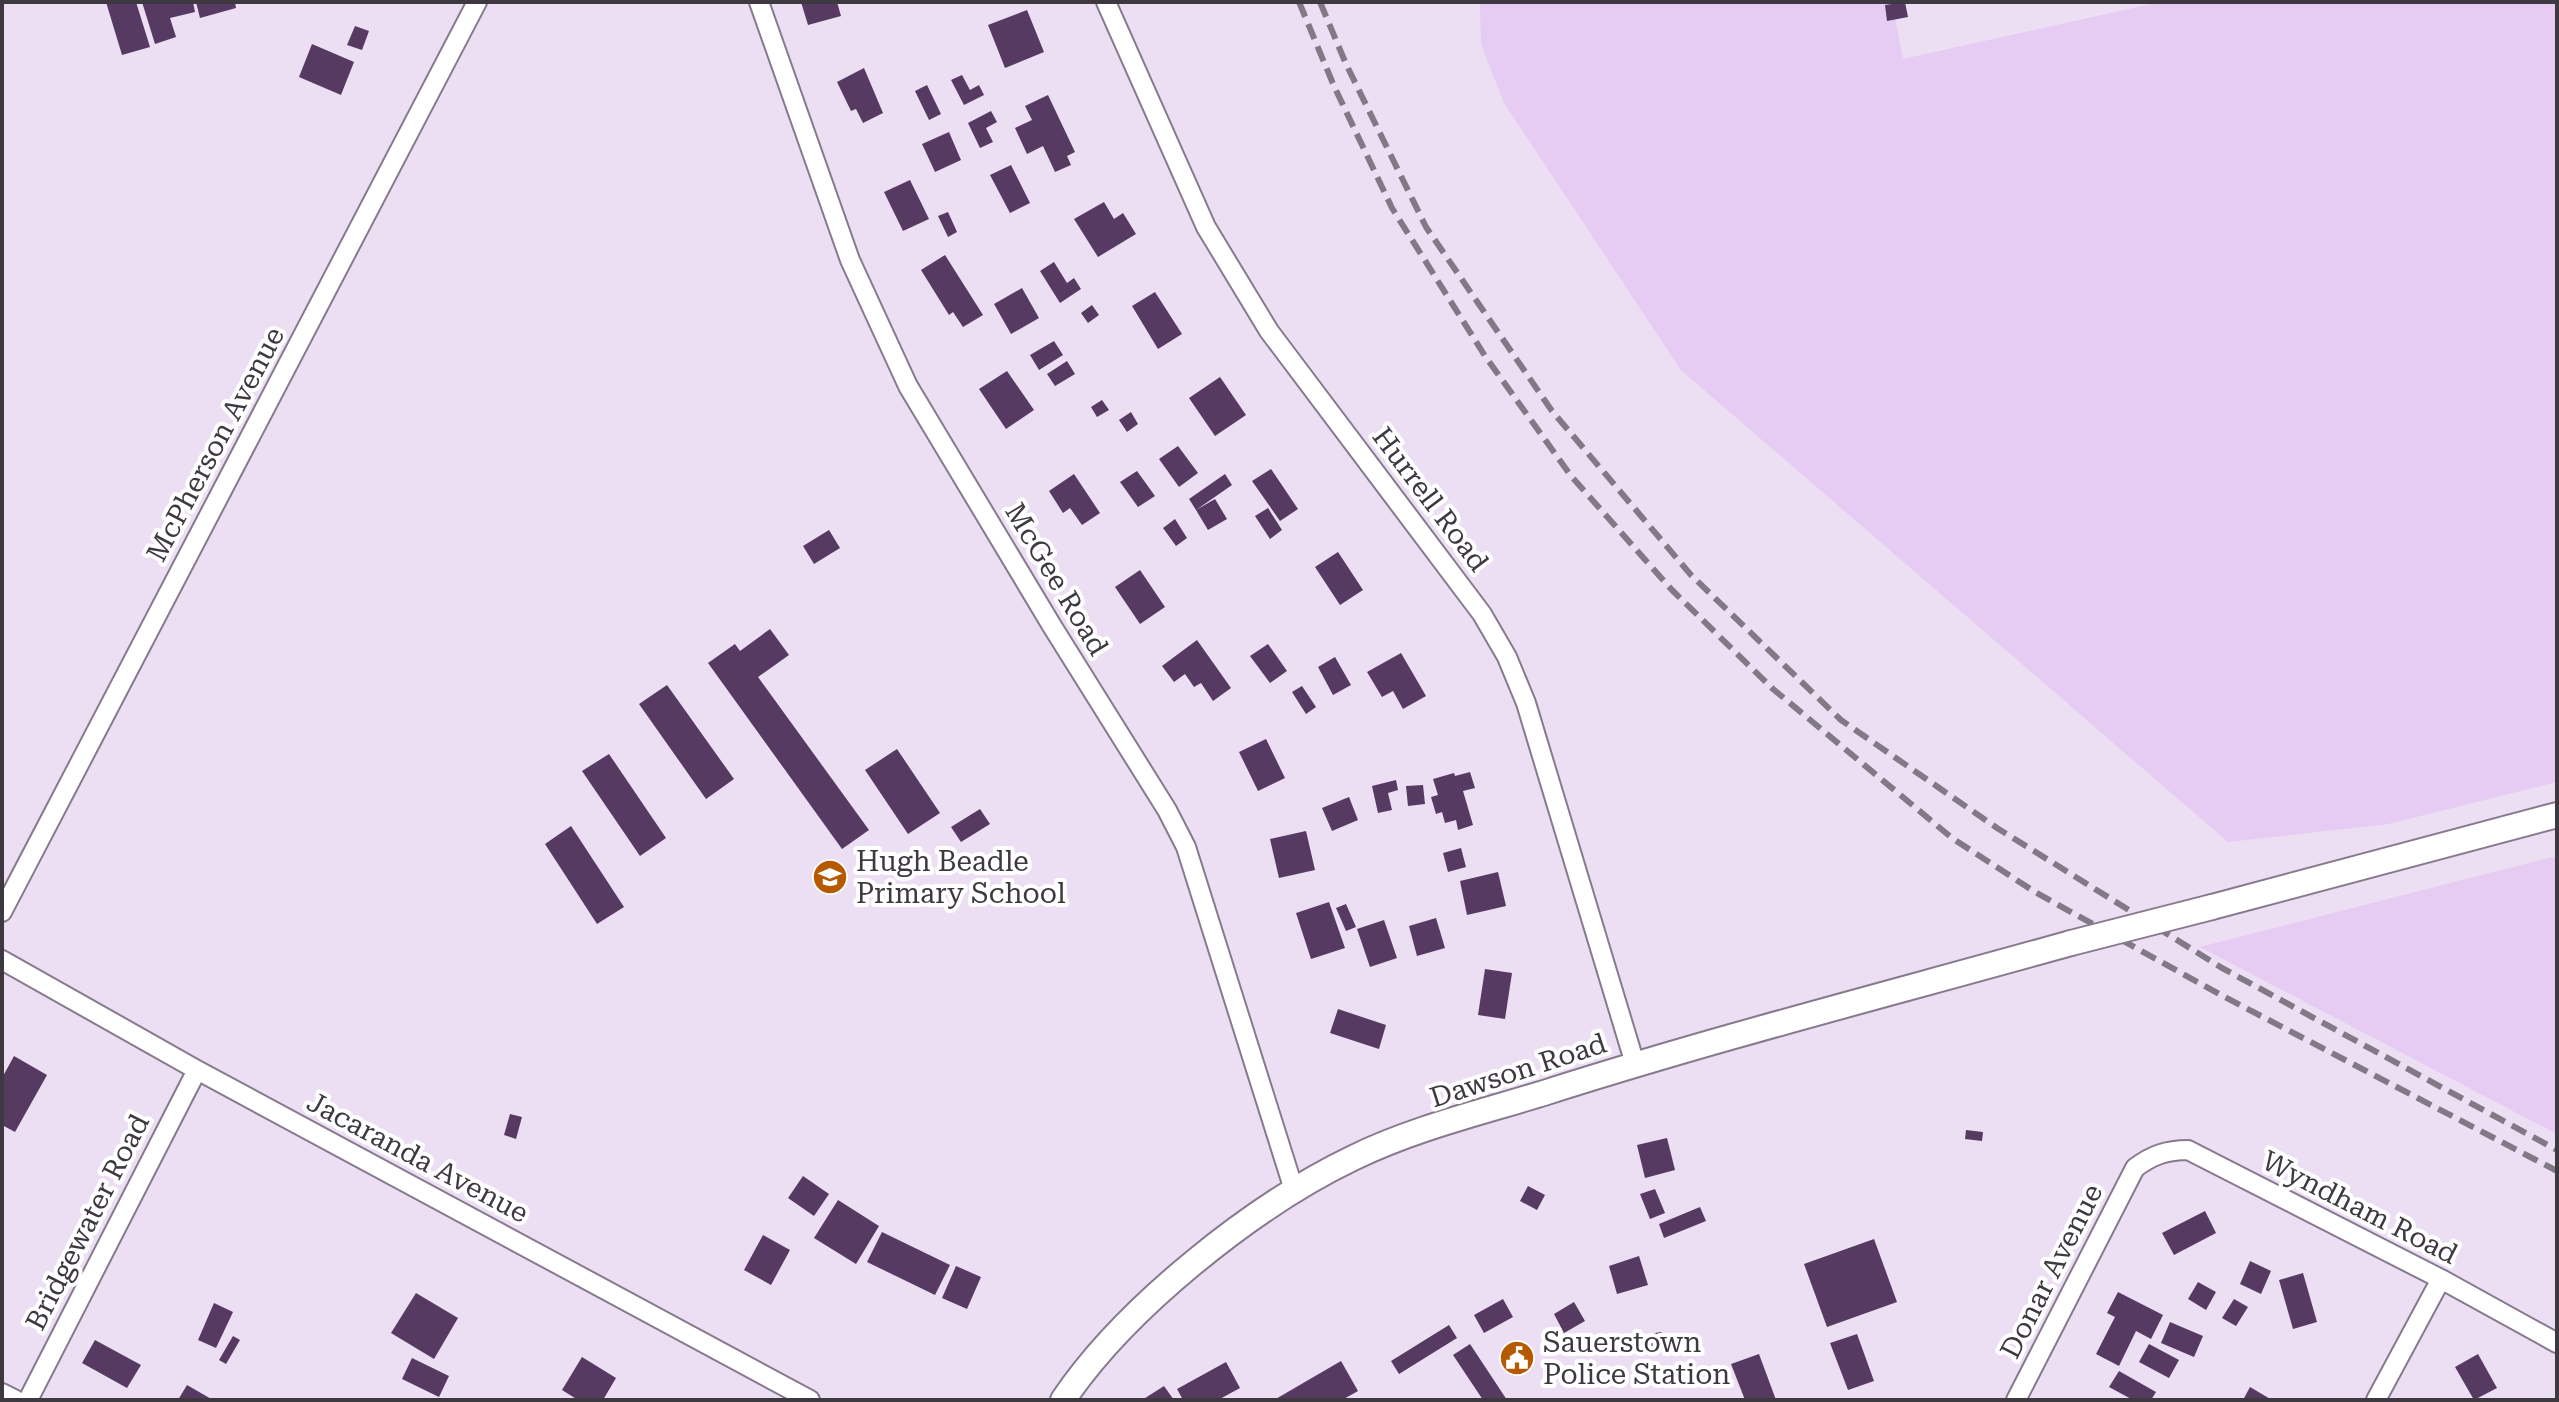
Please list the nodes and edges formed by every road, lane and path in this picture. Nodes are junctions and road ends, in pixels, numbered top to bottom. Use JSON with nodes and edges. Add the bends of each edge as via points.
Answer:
{"nodes":[{"id":1,"x":477,"y":2,"type":"edge"},
{"id":2,"x":759,"y":2,"type":"edge"},
{"id":3,"x":1106,"y":2,"type":"edge"},
{"id":4,"x":2557,"y":815,"type":"edge"},
{"id":5,"x":2,"y":912,"type":"edge"},
{"id":6,"x":2,"y":960,"type":"edge"},
{"id":7,"x":1635,"y":1064,"type":"junction"},
{"id":8,"x":197,"y":1070,"type":"junction"},
{"id":9,"x":2135,"y":1168,"type":"joint"},
{"id":10,"x":1294,"y":1190,"type":"junction"},
{"id":11,"x":2441,"y":1279,"type":"junction"},
{"id":12,"x":2557,"y":1343,"type":"edge"},
{"id":13,"x":2,"y":1393,"type":"edge"},
{"id":14,"x":16,"y":1400,"type":"edge"},
{"id":15,"x":28,"y":1400,"type":"edge"},
{"id":16,"x":810,"y":1400,"type":"edge"},
{"id":17,"x":1063,"y":1400,"type":"edge"},
{"id":18,"x":2016,"y":1400,"type":"edge"},
{"id":19,"x":2376,"y":1400,"type":"edge"}],
"edges":[{"from":1,"to":5,"type":"street","name":"McPherson Avenue"},
{"from":2,"to":10,"type":"street","name":"McGee Road","via":[[850,260],[908,386],[1186,847]]},
{"from":3,"to":7,"type":"street","name":"Hurrell Road","via":[[1206,227],[1269,331],[1482,614],[1507,657],[1526,703]]},
{"from":4,"to":7,"type":"street","name":"Dawson Road","bridge":true},
{"from":6,"to":8,"type":"street","name":"Jacaranda Avenue"},
{"from":7,"to":10,"type":"street","name":"Dawson Road","via":[[1404,1138],[1354,1157]]},
{"from":8,"to":15,"type":"street","name":"Bridgewater Road"},
{"from":8,"to":16,"type":"street","name":"Jacaranda Avenue"},
{"from":9,"to":11,"type":"street","name":"Wyndham Road","via":[[2161,1153],[2188,1150]]},
{"from":9,"to":18,"type":"street","name":"Donar Avenue"},
{"from":10,"to":17,"type":"street","name":"Dawson Road","via":[[1210,1250],[1128,1321]]},
{"from":11,"to":12,"type":"street","name":"Wyndham Road"},
{"from":11,"to":19,"type":"street"},
{"from":13,"to":14,"type":"street"}]}
